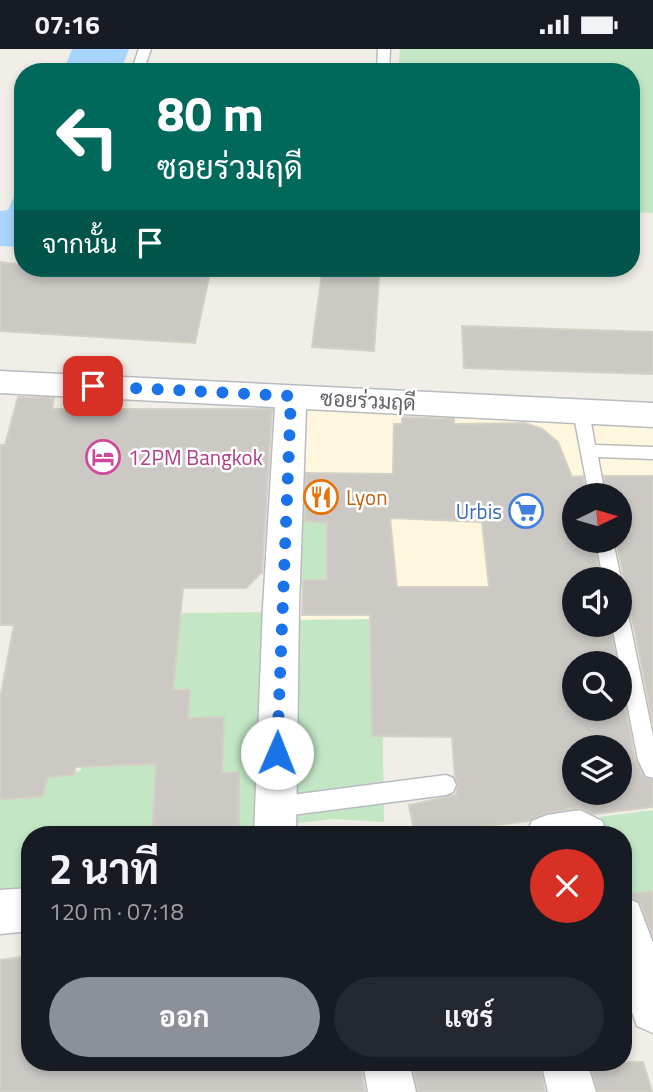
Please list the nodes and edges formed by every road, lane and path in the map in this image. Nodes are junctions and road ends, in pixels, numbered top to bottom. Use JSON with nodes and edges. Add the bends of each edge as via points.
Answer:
{"nodes":[{"id":1,"x":0,"y":382,"type":"edge"},
{"id":2,"x":291,"y":396,"type":"junction"},
{"id":3,"x":581,"y":411,"type":"junction"},
{"id":4,"x":653,"y":415,"type":"edge"},
{"id":5,"x":589,"y":451,"type":"junction"},
{"id":6,"x":653,"y":453,"type":"edge"},
{"id":7,"x":595,"y":483,"type":"edge"},
{"id":8,"x":624,"y":637,"type":"edge"},
{"id":9,"x":653,"y":769,"type":"edge"},
{"id":10,"x":446,"y":785,"type":"dead end"},
{"id":11,"x":275,"y":821,"type":"edge"},
{"id":12,"x":21,"y":910,"type":"edge"},
{"id":13,"x":0,"y":912,"type":"edge"},
{"id":14,"x":632,"y":946,"type":"edge"},
{"id":15,"x":653,"y":1010,"type":"edge"},
{"id":16,"x":388,"y":1071,"type":"edge"},
{"id":17,"x":566,"y":1071,"type":"edge"},
{"id":18,"x":392,"y":1092,"type":"edge"},
{"id":19,"x":572,"y":1092,"type":"edge"}],
"edges":[{"from":1,"to":2,"type":"street","name":"ซอยร่วมฤดี"},
{"from":2,"to":3,"type":"street","name":"ซอยร่วมฤดี"},
{"from":2,"to":11,"type":"street"},
{"from":3,"to":4,"type":"street","name":"ซอยร่วมฤดี"},
{"from":3,"to":5,"type":"lane"},
{"from":5,"to":6,"type":"lane"},
{"from":5,"to":7,"type":"lane"},
{"from":8,"to":9,"type":"lane"},
{"from":10,"to":11,"type":"lane"},
{"from":12,"to":13,"type":"street"},
{"from":14,"to":15,"type":"street"},
{"from":16,"to":18,"type":"street"},
{"from":17,"to":19,"type":"street"}]}
